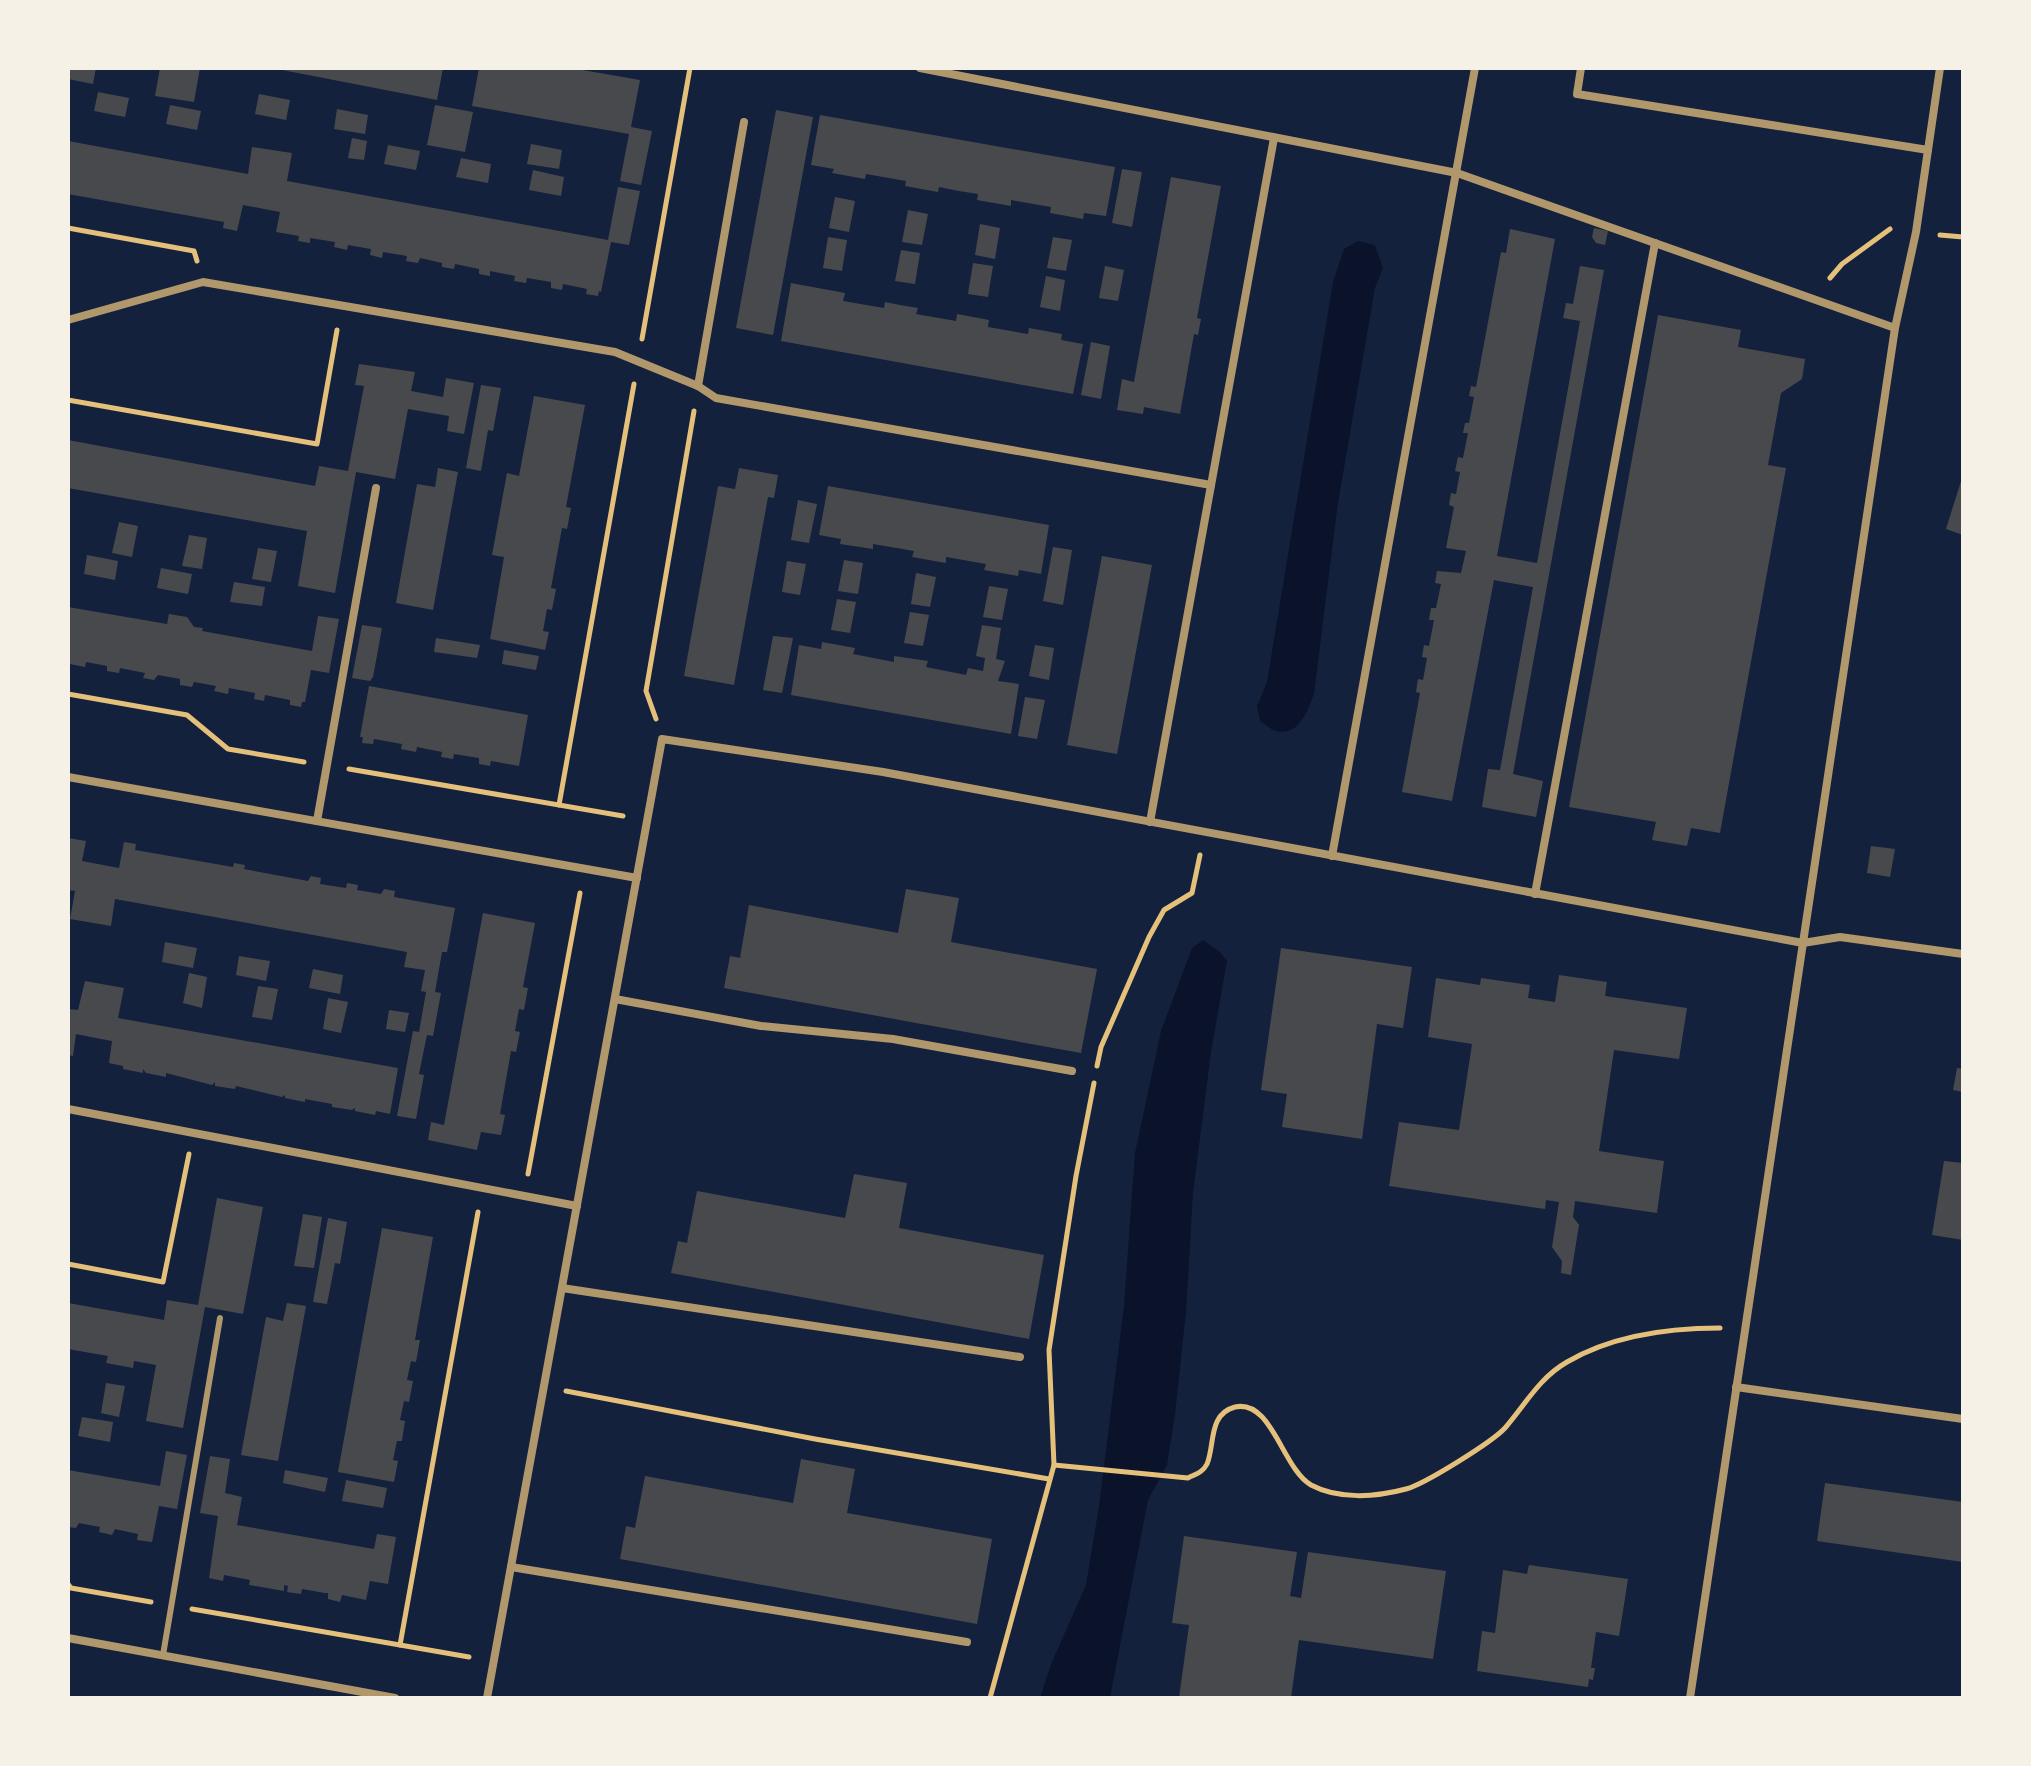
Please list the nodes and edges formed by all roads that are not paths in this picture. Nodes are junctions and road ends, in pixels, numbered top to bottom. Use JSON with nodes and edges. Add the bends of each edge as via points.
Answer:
{"nodes":[{"id":1,"x":920,"y":68,"type":"edge"},
{"id":2,"x":1475,"y":68,"type":"edge"},
{"id":3,"x":1581,"y":68,"type":"edge"},
{"id":4,"x":1940,"y":68,"type":"edge"},
{"id":5,"x":744,"y":122,"type":"dead end"},
{"id":6,"x":1274,"y":138,"type":"junction"},
{"id":7,"x":1928,"y":150,"type":"junction"},
{"id":8,"x":1457,"y":173,"type":"junction"},
{"id":9,"x":1655,"y":243,"type":"junction"},
{"id":10,"x":68,"y":320,"type":"edge"},
{"id":11,"x":1895,"y":328,"type":"junction"},
{"id":12,"x":698,"y":386,"type":"junction"},
{"id":13,"x":1211,"y":485,"type":"junction"},
{"id":14,"x":376,"y":488,"type":"dead end"},
{"id":15,"x":68,"y":777,"type":"edge"},
{"id":16,"x":317,"y":821,"type":"junction"},
{"id":17,"x":1150,"y":822,"type":"junction"},
{"id":18,"x":1332,"y":856,"type":"junction"},
{"id":19,"x":637,"y":878,"type":"junction"},
{"id":20,"x":1535,"y":894,"type":"junction"},
{"id":21,"x":1803,"y":943,"type":"junction"},
{"id":22,"x":1963,"y":954,"type":"edge"},
{"id":23,"x":615,"y":999,"type":"junction"},
{"id":24,"x":1072,"y":1071,"type":"dead end"},
{"id":25,"x":68,"y":1109,"type":"edge"},
{"id":26,"x":577,"y":1206,"type":"junction"},
{"id":27,"x":562,"y":1288,"type":"junction"},
{"id":28,"x":220,"y":1318,"type":"dead end"},
{"id":29,"x":1020,"y":1357,"type":"dead end"},
{"id":30,"x":1736,"y":1387,"type":"junction"},
{"id":31,"x":1963,"y":1419,"type":"edge"},
{"id":32,"x":511,"y":1567,"type":"junction"},
{"id":33,"x":68,"y":1638,"type":"edge"},
{"id":34,"x":967,"y":1642,"type":"dead end"},
{"id":35,"x":163,"y":1655,"type":"junction"},
{"id":36,"x":395,"y":1698,"type":"edge"},
{"id":37,"x":487,"y":1698,"type":"edge"},
{"id":38,"x":1690,"y":1698,"type":"edge"}],
"edges":[{"from":1,"to":6,"type":"street"},
{"from":2,"to":8,"type":"street"},
{"from":3,"to":7,"type":"street","via":[[1577,94]]},
{"from":4,"to":7,"type":"street"},
{"from":5,"to":12,"type":"street"},
{"from":6,"to":8,"type":"street"},
{"from":6,"to":13,"type":"street"},
{"from":7,"to":11,"type":"street"},
{"from":8,"to":9,"type":"street"},
{"from":8,"to":18,"type":"street"},
{"from":9,"to":11,"type":"street"},
{"from":9,"to":20,"type":"street"},
{"from":10,"to":12,"type":"street","via":[[203,282],[615,352]]},
{"from":11,"to":21,"type":"street"},
{"from":12,"to":13,"type":"street","via":[[716,398]]},
{"from":13,"to":17,"type":"street"},
{"from":14,"to":16,"type":"street"},
{"from":15,"to":16,"type":"street"},
{"from":16,"to":19,"type":"street"},
{"from":17,"to":18,"type":"street"},
{"from":17,"to":19,"type":"street","via":[[883,772],[662,739]]},
{"from":18,"to":20,"type":"street"},
{"from":19,"to":23,"type":"street"},
{"from":20,"to":21,"type":"street"},
{"from":21,"to":22,"type":"street","via":[[1840,937]]},
{"from":21,"to":30,"type":"street"},
{"from":23,"to":24,"type":"street"},
{"from":23,"to":26,"type":"street"},
{"from":25,"to":26,"type":"street"},
{"from":26,"to":27,"type":"street"},
{"from":27,"to":29,"type":"street"},
{"from":27,"to":32,"type":"street"},
{"from":28,"to":35,"type":"lane"},
{"from":30,"to":31,"type":"street"},
{"from":30,"to":38,"type":"street"},
{"from":32,"to":34,"type":"street"},
{"from":32,"to":37,"type":"street"},
{"from":33,"to":35,"type":"street"},
{"from":35,"to":36,"type":"street"}]}
